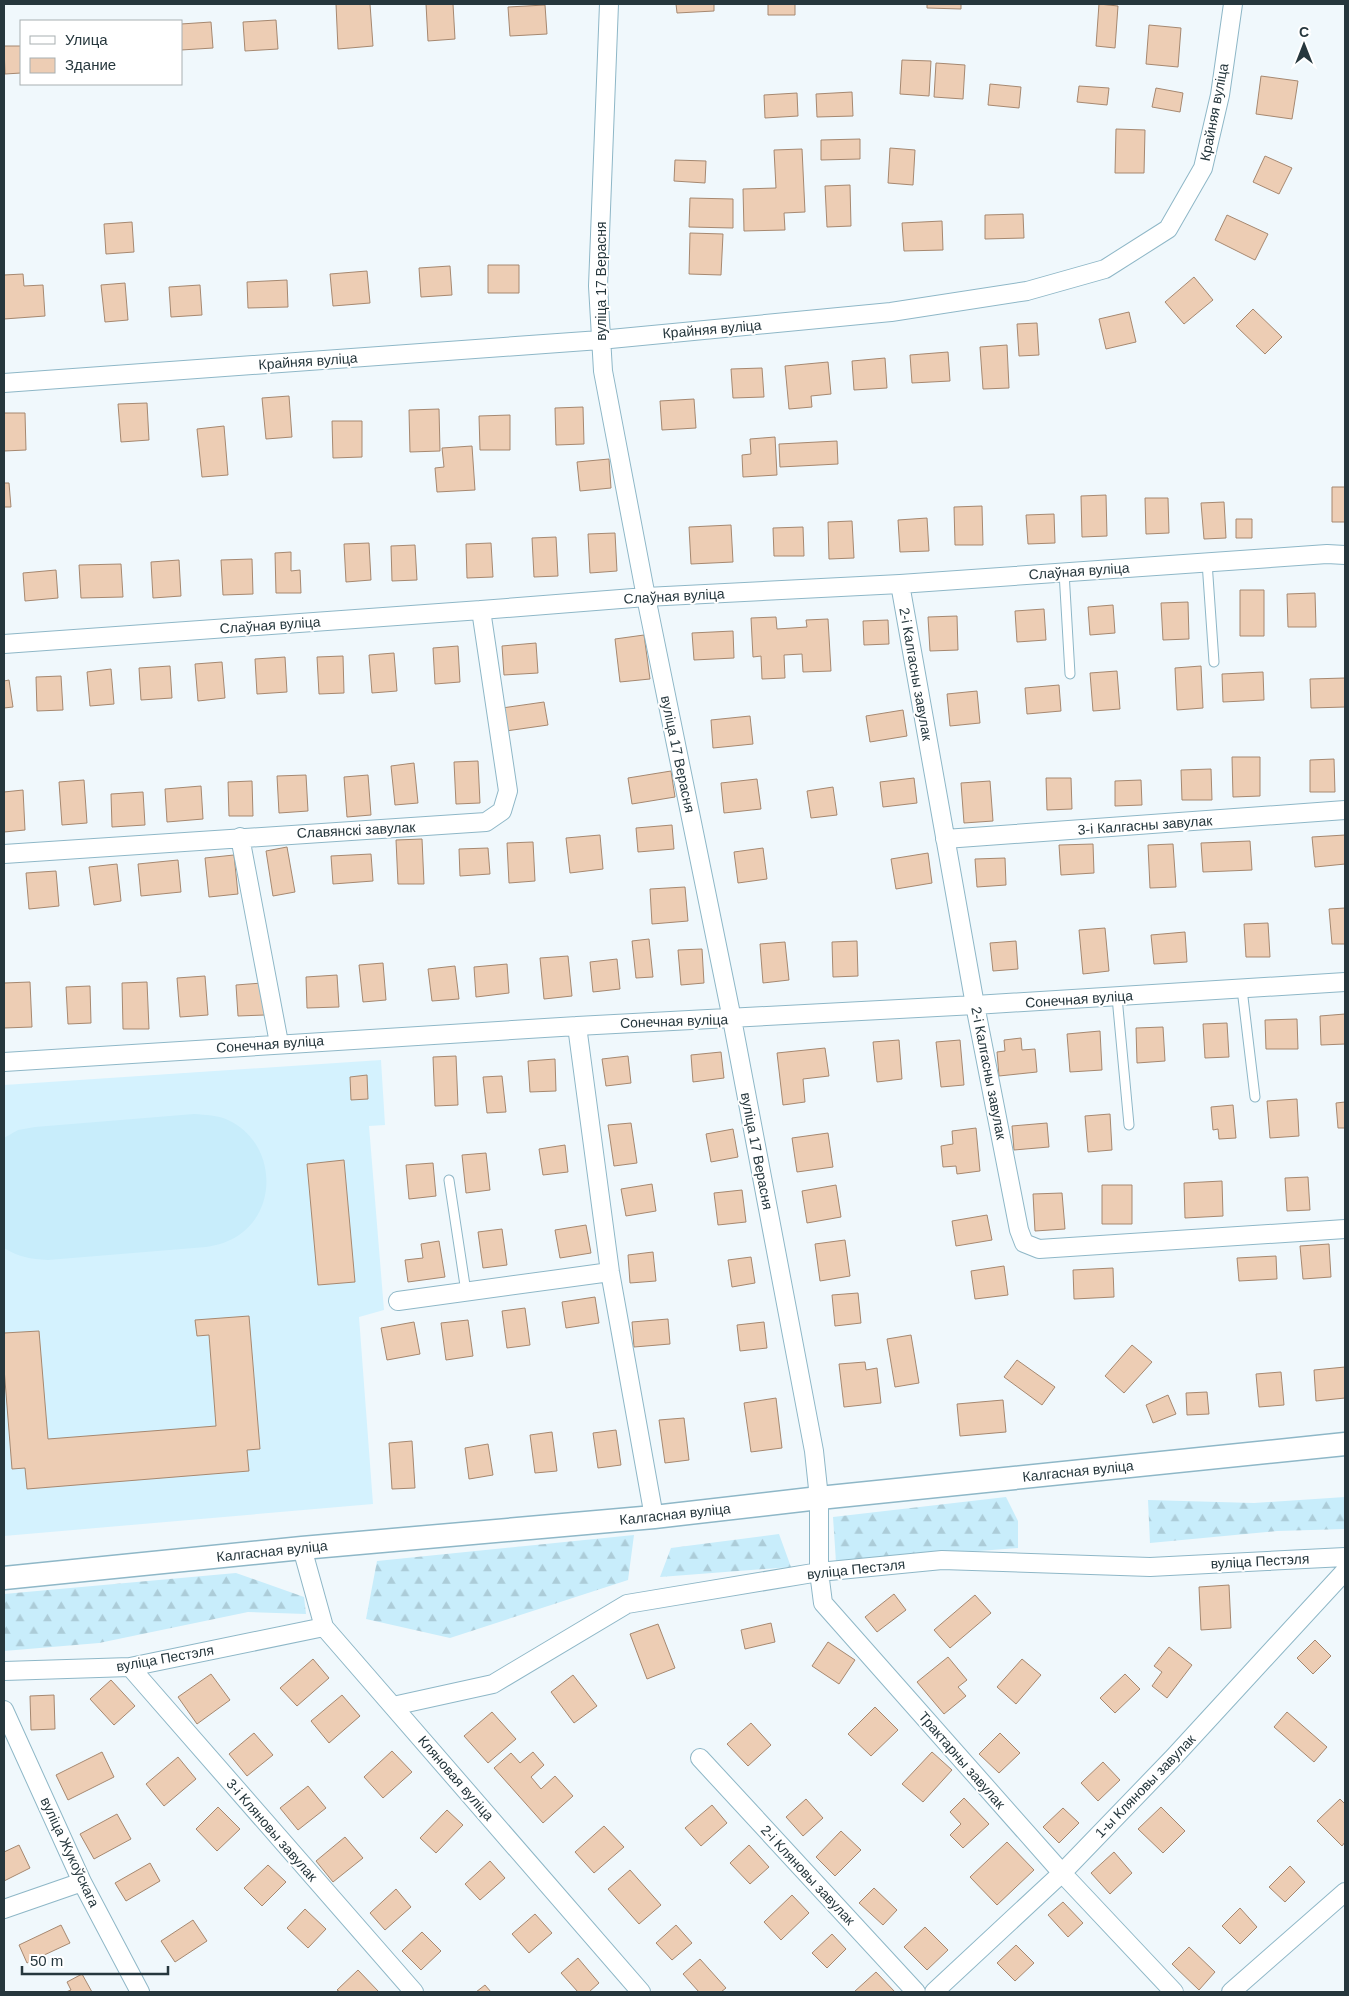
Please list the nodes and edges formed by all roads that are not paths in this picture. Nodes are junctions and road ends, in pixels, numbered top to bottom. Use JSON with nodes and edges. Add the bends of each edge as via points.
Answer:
{"nodes":[{"id":1,"x":609,"y":4,"type":"edge"},
{"id":2,"x":1233,"y":4,"type":"edge"},
{"id":3,"x":600,"y":340,"type":"junction"},
{"id":4,"x":4,"y":383,"type":"edge"},
{"id":5,"x":1345,"y":554,"type":"edge"},
{"id":6,"x":1207,"y":562,"type":"junction"},
{"id":7,"x":1064,"y":572,"type":"junction"},
{"id":8,"x":900,"y":584,"type":"junction"},
{"id":9,"x":646,"y":597,"type":"junction"},
{"id":10,"x":481,"y":610,"type":"junction"},
{"id":11,"x":4,"y":644,"type":"edge"},
{"id":12,"x":1214,"y":662,"type":"dead end"},
{"id":13,"x":1070,"y":674,"type":"dead end"},
{"id":14,"x":1345,"y":810,"type":"edge"},
{"id":15,"x":240,"y":837,"type":"junction"},
{"id":16,"x":945,"y":839,"type":"junction"},
{"id":17,"x":4,"y":854,"type":"edge"},
{"id":18,"x":1345,"y":982,"type":"edge"},
{"id":19,"x":1242,"y":989,"type":"junction"},
{"id":20,"x":1117,"y":997,"type":"junction"},
{"id":21,"x":975,"y":1005,"type":"junction"},
{"id":22,"x":732,"y":1019,"type":"junction"},
{"id":23,"x":577,"y":1026,"type":"junction"},
{"id":24,"x":279,"y":1044,"type":"junction"},
{"id":25,"x":4,"y":1062,"type":"edge"},
{"id":26,"x":1255,"y":1097,"type":"dead end"},
{"id":27,"x":1129,"y":1124,"type":"dead end"},
{"id":28,"x":449,"y":1180,"type":"dead end"},
{"id":29,"x":1345,"y":1229,"type":"edge"},
{"id":30,"x":610,"y":1272,"type":"junction"},
{"id":31,"x":466,"y":1292,"type":"junction"},
{"id":32,"x":398,"y":1301,"type":"dead end"},
{"id":33,"x":1345,"y":1444,"type":"edge"},
{"id":34,"x":819,"y":1498,"type":"junction"},
{"id":35,"x":654,"y":1517,"type":"junction"},
{"id":36,"x":302,"y":1548,"type":"junction"},
{"id":37,"x":1345,"y":1557,"type":"edge"},
{"id":38,"x":1345,"y":1570,"type":"edge"},
{"id":39,"x":819,"y":1572,"type":"junction"},
{"id":40,"x":4,"y":1578,"type":"edge"},
{"id":41,"x":324,"y":1626,"type":"junction"},
{"id":42,"x":130,"y":1667,"type":"junction"},
{"id":43,"x":4,"y":1671,"type":"edge"},
{"id":44,"x":393,"y":1706,"type":"junction"},
{"id":45,"x":4,"y":1710,"type":"edge"},
{"id":46,"x":700,"y":1758,"type":"dead end"},
{"id":47,"x":1062,"y":1873,"type":"junction"},
{"id":48,"x":82,"y":1882,"type":"junction"},
{"id":49,"x":1345,"y":1892,"type":"edge"},
{"id":50,"x":4,"y":1909,"type":"edge"},
{"id":51,"x":140,"y":1992,"type":"edge"},
{"id":52,"x":414,"y":1992,"type":"edge"},
{"id":53,"x":641,"y":1992,"type":"edge"},
{"id":54,"x":916,"y":1992,"type":"edge"},
{"id":55,"x":934,"y":1992,"type":"edge"},
{"id":56,"x":1174,"y":1992,"type":"edge"},
{"id":57,"x":1231,"y":1992,"type":"edge"}],
"edges":[{"from":1,"to":3,"type":"street","name":"вуліца 17 Верасня","via":[[598,286]]},
{"from":2,"to":3,"type":"street","name":"Крайняя вуліца","via":[[1220,95],[1203,168],[1168,229],[1105,269],[1027,291],[891,312]]},
{"from":3,"to":4,"type":"street","name":"Крайняя вуліца"},
{"from":3,"to":9,"type":"street","name":"вуліца 17 Верасня","via":[[603,371]]},
{"from":5,"to":6,"type":"street","name":"Слаўная вуліца"},
{"from":6,"to":7,"type":"street","name":"Слаўная вуліца"},
{"from":6,"to":12,"type":"lane"},
{"from":7,"to":8,"type":"street","name":"Слаўная вуліца"},
{"from":7,"to":13,"type":"lane"},
{"from":8,"to":9,"type":"street","name":"Слаўная вуліца"},
{"from":8,"to":16,"type":"street","name":"2-і Калгасны завулак"},
{"from":9,"to":10,"type":"street","name":"Слаўная вуліца"},
{"from":9,"to":22,"type":"street","name":"вуліца 17 Верасня"},
{"from":10,"to":11,"type":"street","name":"Слаўная вуліца"},
{"from":10,"to":15,"type":"street","name":"Славянскі завулак","via":[[508,791],[502,811],[486,822]]},
{"from":14,"to":16,"type":"street","name":"3-і Калгасны завулак"},
{"from":15,"to":17,"type":"street","name":"Славянскі завулак"},
{"from":15,"to":24,"type":"street"},
{"from":16,"to":21,"type":"street","name":"2-і Калгасны завулак"},
{"from":18,"to":19,"type":"street","name":"Сонечная вуліца"},
{"from":19,"to":20,"type":"street","name":"Сонечная вуліца"},
{"from":19,"to":26,"type":"lane"},
{"from":20,"to":21,"type":"street","name":"Сонечная вуліца"},
{"from":20,"to":27,"type":"lane"},
{"from":21,"to":22,"type":"street","name":"Сонечная вуліца"},
{"from":21,"to":29,"type":"street","name":"2-і Калгасны завулак","via":[[1024,1243],[1039,1249]]},
{"from":22,"to":23,"type":"street","name":"Сонечная вуліца"},
{"from":22,"to":34,"type":"street","name":"вуліца 17 Верасня","via":[[814,1451]]},
{"from":23,"to":24,"type":"street","name":"Сонечная вуліца"},
{"from":23,"to":30,"type":"street"},
{"from":24,"to":25,"type":"street","name":"Сонечная вуліца"},
{"from":28,"to":31,"type":"lane"},
{"from":30,"to":31,"type":"street"},
{"from":30,"to":35,"type":"street"},
{"from":31,"to":32,"type":"street"},
{"from":33,"to":34,"type":"street","name":"Калгасная вуліца"},
{"from":34,"to":35,"type":"street","name":"Калгасная вуліца"},
{"from":34,"to":39,"type":"street","name":"Трактарны завулак"},
{"from":35,"to":36,"type":"street","name":"Калгасная вуліца"},
{"from":36,"to":40,"type":"street","name":"Калгасная вуліца"},
{"from":36,"to":41,"type":"street","name":"Кляновая вуліца"},
{"from":37,"to":39,"type":"street","name":"вуліца Пестэля","via":[[1150,1567],[942,1560]]},
{"from":38,"to":47,"type":"street","name":"1-ы Кляновы завулак","via":[[1172,1759]]},
{"from":39,"to":44,"type":"street","name":"вуліца Пестэля","via":[[627,1604],[493,1684]]},
{"from":39,"to":47,"type":"street","name":"Трактарны завулак","via":[[823,1603]]},
{"from":41,"to":42,"type":"street","name":"вуліца Пестэля"},
{"from":41,"to":44,"type":"street","name":"Кляновая вуліца"},
{"from":42,"to":43,"type":"street","name":"вуліца Пестэля"},
{"from":42,"to":52,"type":"street","name":"3-і Кляновы завулак"},
{"from":44,"to":53,"type":"street","name":"Кляновая вуліца"},
{"from":45,"to":48,"type":"street","name":"вуліца Жукоўскага"},
{"from":46,"to":54,"type":"street","name":"2-і Кляновы завулак"},
{"from":47,"to":55,"type":"street","name":"1-ы Кляновы завулак"},
{"from":47,"to":56,"type":"street","name":"Трактарны завулак"},
{"from":48,"to":50,"type":"street"},
{"from":48,"to":51,"type":"street","name":"вуліца Жукоўскага"},
{"from":49,"to":57,"type":"street"}]}
